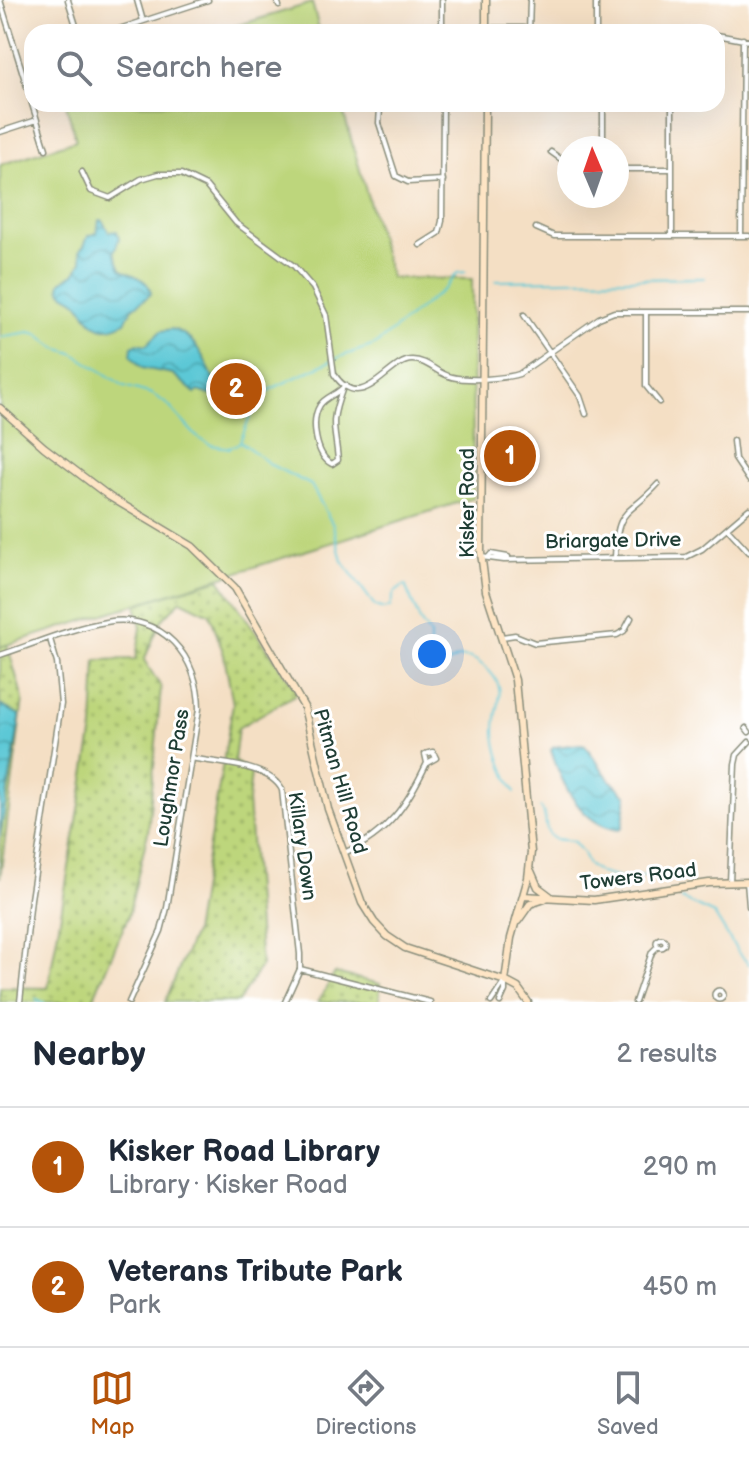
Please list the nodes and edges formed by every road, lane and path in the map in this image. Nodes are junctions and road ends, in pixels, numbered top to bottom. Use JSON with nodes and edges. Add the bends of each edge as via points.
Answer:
{"nodes":[{"id":1,"x":0,"y":0,"type":"edge"},
{"id":2,"x":68,"y":0,"type":"edge"},
{"id":3,"x":137,"y":0,"type":"edge"},
{"id":4,"x":208,"y":0,"type":"edge"},
{"id":5,"x":442,"y":0,"type":"edge"},
{"id":6,"x":486,"y":0,"type":"edge"},
{"id":7,"x":530,"y":0,"type":"edge"},
{"id":8,"x":596,"y":0,"type":"edge"},
{"id":9,"x":143,"y":21,"type":"junction"},
{"id":10,"x":76,"y":24,"type":"edge"},
{"id":11,"x":134,"y":24,"type":"edge"},
{"id":12,"x":442,"y":24,"type":"edge"},
{"id":13,"x":487,"y":24,"type":"edge"},
{"id":14,"x":529,"y":24,"type":"edge"},
{"id":15,"x":596,"y":24,"type":"edge"},
{"id":16,"x":725,"y":36,"type":"edge"},
{"id":17,"x":746,"y":40,"type":"edge"},
{"id":18,"x":24,"y":78,"type":"edge"},
{"id":19,"x":34,"y":112,"type":"edge"},
{"id":20,"x":380,"y":112,"type":"edge"},
{"id":21,"x":443,"y":112,"type":"edge"},
{"id":22,"x":485,"y":112,"type":"edge"},
{"id":23,"x":603,"y":112,"type":"edge"},
{"id":24,"x":672,"y":112,"type":"edge"},
{"id":25,"x":37,"y":120,"type":"junction"},
{"id":26,"x":0,"y":132,"type":"edge"},
{"id":27,"x":603,"y":136,"type":"edge"},
{"id":28,"x":46,"y":149,"type":"dead end"},
{"id":29,"x":551,"y":152,"type":"dead end"},
{"id":30,"x":557,"y":156,"type":"edge"},
{"id":31,"x":629,"y":169,"type":"edge"},
{"id":32,"x":672,"y":169,"type":"junction"},
{"id":33,"x":82,"y":172,"type":"dead end"},
{"id":34,"x":443,"y":180,"type":"junction"},
{"id":35,"x":536,"y":228,"type":"dead end"},
{"id":36,"x":672,"y":235,"type":"junction"},
{"id":37,"x":741,"y":236,"type":"junction"},
{"id":38,"x":749,"y":236,"type":"edge"},
{"id":39,"x":420,"y":245,"type":"dead end"},
{"id":40,"x":646,"y":312,"type":"junction"},
{"id":41,"x":749,"y":312,"type":"edge"},
{"id":42,"x":524,"y":315,"type":"dead end"},
{"id":43,"x":549,"y":353,"type":"junction"},
{"id":44,"x":482,"y":378,"type":"junction"},
{"id":45,"x":344,"y":388,"type":"junction"},
{"id":46,"x":659,"y":402,"type":"dead end"},
{"id":47,"x":0,"y":408,"type":"edge"},
{"id":48,"x":586,"y":414,"type":"dead end"},
{"id":49,"x":733,"y":441,"type":"dead end"},
{"id":50,"x":749,"y":480,"type":"edge"},
{"id":51,"x":658,"y":484,"type":"dead end"},
{"id":52,"x":749,"y":509,"type":"edge"},
{"id":53,"x":727,"y":528,"type":"junction"},
{"id":54,"x":749,"y":552,"type":"edge"},
{"id":55,"x":484,"y":558,"type":"junction"},
{"id":56,"x":615,"y":558,"type":"junction"},
{"id":57,"x":631,"y":618,"type":"dead end"},
{"id":58,"x":502,"y":637,"type":"junction"},
{"id":59,"x":50,"y":639,"type":"junction"},
{"id":60,"x":0,"y":655,"type":"edge"},
{"id":61,"x":749,"y":742,"type":"edge"},
{"id":62,"x":191,"y":758,"type":"junction"},
{"id":63,"x":427,"y":763,"type":"dead end"},
{"id":64,"x":344,"y":853,"type":"junction"},
{"id":65,"x":530,"y":861,"type":"junction"},
{"id":66,"x":730,"y":882,"type":"junction"},
{"id":67,"x":748,"y":882,"type":"edge"},
{"id":68,"x":523,"y":896,"type":"junction"},
{"id":69,"x":550,"y":898,"type":"junction"},
{"id":70,"x":561,"y":899,"type":"junction"},
{"id":71,"x":749,"y":906,"type":"edge"},
{"id":72,"x":512,"y":931,"type":"junction"},
{"id":73,"x":658,"y":946,"type":"dead end"},
{"id":74,"x":300,"y":969,"type":"junction"},
{"id":75,"x":505,"y":981,"type":"junction"},
{"id":76,"x":493,"y":1000,"type":"edge"},
{"id":77,"x":20,"y":1002,"type":"edge"},
{"id":78,"x":129,"y":1002,"type":"edge"},
{"id":79,"x":285,"y":1002,"type":"edge"},
{"id":80,"x":430,"y":1002,"type":"edge"},
{"id":81,"x":500,"y":1002,"type":"edge"},
{"id":82,"x":528,"y":1002,"type":"edge"},
{"id":83,"x":635,"y":1002,"type":"edge"}],
"edges":[{"from":1,"to":18,"type":"street"},
{"from":2,"to":10,"type":"street"},
{"from":3,"to":9,"type":"street"},
{"from":4,"to":9,"type":"street"},
{"from":5,"to":12,"type":"street"},
{"from":6,"to":13,"type":"main road"},
{"from":7,"to":14,"type":"street"},
{"from":8,"to":15,"type":"street"},
{"from":9,"to":11,"type":"street"},
{"from":16,"to":17,"type":"street"},
{"from":17,"to":37,"type":"street"},
{"from":19,"to":25,"type":"street"},
{"from":20,"to":34,"type":"street","via":[[396,176],[408,182]]},
{"from":21,"to":34,"type":"street"},
{"from":22,"to":44,"type":"main road","name":"Kisker Road"},
{"from":23,"to":27,"type":"street"},
{"from":24,"to":32,"type":"street"},
{"from":25,"to":26,"type":"street"},
{"from":25,"to":28,"type":"street"},
{"from":29,"to":30,"type":"street"},
{"from":31,"to":32,"type":"street"},
{"from":32,"to":36,"type":"street"},
{"from":33,"to":45,"type":"street","via":[[91,191],[110,198],[158,174],[181,174],[213,192],[236,223],[294,266],[313,288],[326,315],[336,378]]},
{"from":34,"to":39,"type":"street","via":[[439,233]]},
{"from":35,"to":36,"type":"street","via":[[554,236]]},
{"from":36,"to":37,"type":"street"},
{"from":37,"to":38,"type":"street"},
{"from":40,"to":41,"type":"street"},
{"from":40,"to":43,"type":"street","via":[[606,314]]},
{"from":40,"to":46,"type":"street","via":[[646,386]]},
{"from":42,"to":43,"type":"street"},
{"from":43,"to":44,"type":"street","via":[[519,374]]},
{"from":43,"to":48,"type":"street","via":[[580,396]]},
{"from":44,"to":45,"type":"street","via":[[452,377],[414,360],[400,363],[375,385]]},
{"from":44,"to":55,"type":"main road","name":"Kisker Road"},
{"from":45,"to":45,"type":"street","via":[[320,405],[316,422],[321,452],[332,464],[338,460],[334,411]]},
{"from":47,"to":64,"type":"main road","name":"Pitman Hill Road","via":[[110,497],[192,546],[235,588],[304,707]]},
{"from":49,"to":50,"type":"street","via":[[735,459]]},
{"from":51,"to":56,"type":"street","via":[[619,522]]},
{"from":52,"to":53,"type":"street","name":"Briargate Drive"},
{"from":53,"to":54,"type":"street"},
{"from":53,"to":56,"type":"street","name":"Briargate Drive","via":[[689,556]]},
{"from":55,"to":56,"type":"street","name":"Briargate Drive"},
{"from":55,"to":58,"type":"main road","name":"Kisker Road","via":[[486,591]]},
{"from":57,"to":58,"type":"street","via":[[617,635],[535,643],[515,635]]},
{"from":58,"to":65,"type":"main road","name":"Kisker Road","via":[[517,693]]},
{"from":59,"to":60,"type":"street","name":"Loughmor Pass"},
{"from":59,"to":62,"type":"street","name":"Loughmor Pass","via":[[117,621],[138,622],[176,643],[198,688]]},
{"from":59,"to":77,"type":"street","via":[[61,704]]},
{"from":61,"to":66,"type":"street","via":[[735,764]]},
{"from":62,"to":74,"type":"street","name":"Killary Down","via":[[262,771],[279,784]]},
{"from":62,"to":78,"type":"street","name":"Loughmor Pass","via":[[167,908]]},
{"from":63,"to":64,"type":"street","via":[[404,808],[361,846]]},
{"from":64,"to":75,"type":"main road","name":"Pitman Hill Road","via":[[362,903],[387,936],[431,959]]},
{"from":65,"to":68,"type":"main road","name":"Kisker Road"},
{"from":65,"to":70,"type":"main road","via":[[540,890]]},
{"from":66,"to":67,"type":"main road","name":"Towers Road"},
{"from":66,"to":70,"type":"main road","name":"Towers Road","via":[[615,898]]},
{"from":67,"to":71,"type":"street"},
{"from":68,"to":69,"type":"main road","name":"Towers Road"},
{"from":68,"to":72,"type":"main road"},
{"from":69,"to":70,"type":"main road","name":"Towers Road"},
{"from":69,"to":72,"type":"main road","via":[[527,907]]},
{"from":72,"to":75,"type":"main road"},
{"from":73,"to":83,"type":"street"},
{"from":74,"to":79,"type":"street","name":"Killary Down"},
{"from":74,"to":80,"type":"street"},
{"from":75,"to":76,"type":"street"},
{"from":75,"to":81,"type":"street"},
{"from":75,"to":82,"type":"main road","name":"Pitman Hill Road"},
{"from":76,"to":81,"type":"street"}]}
